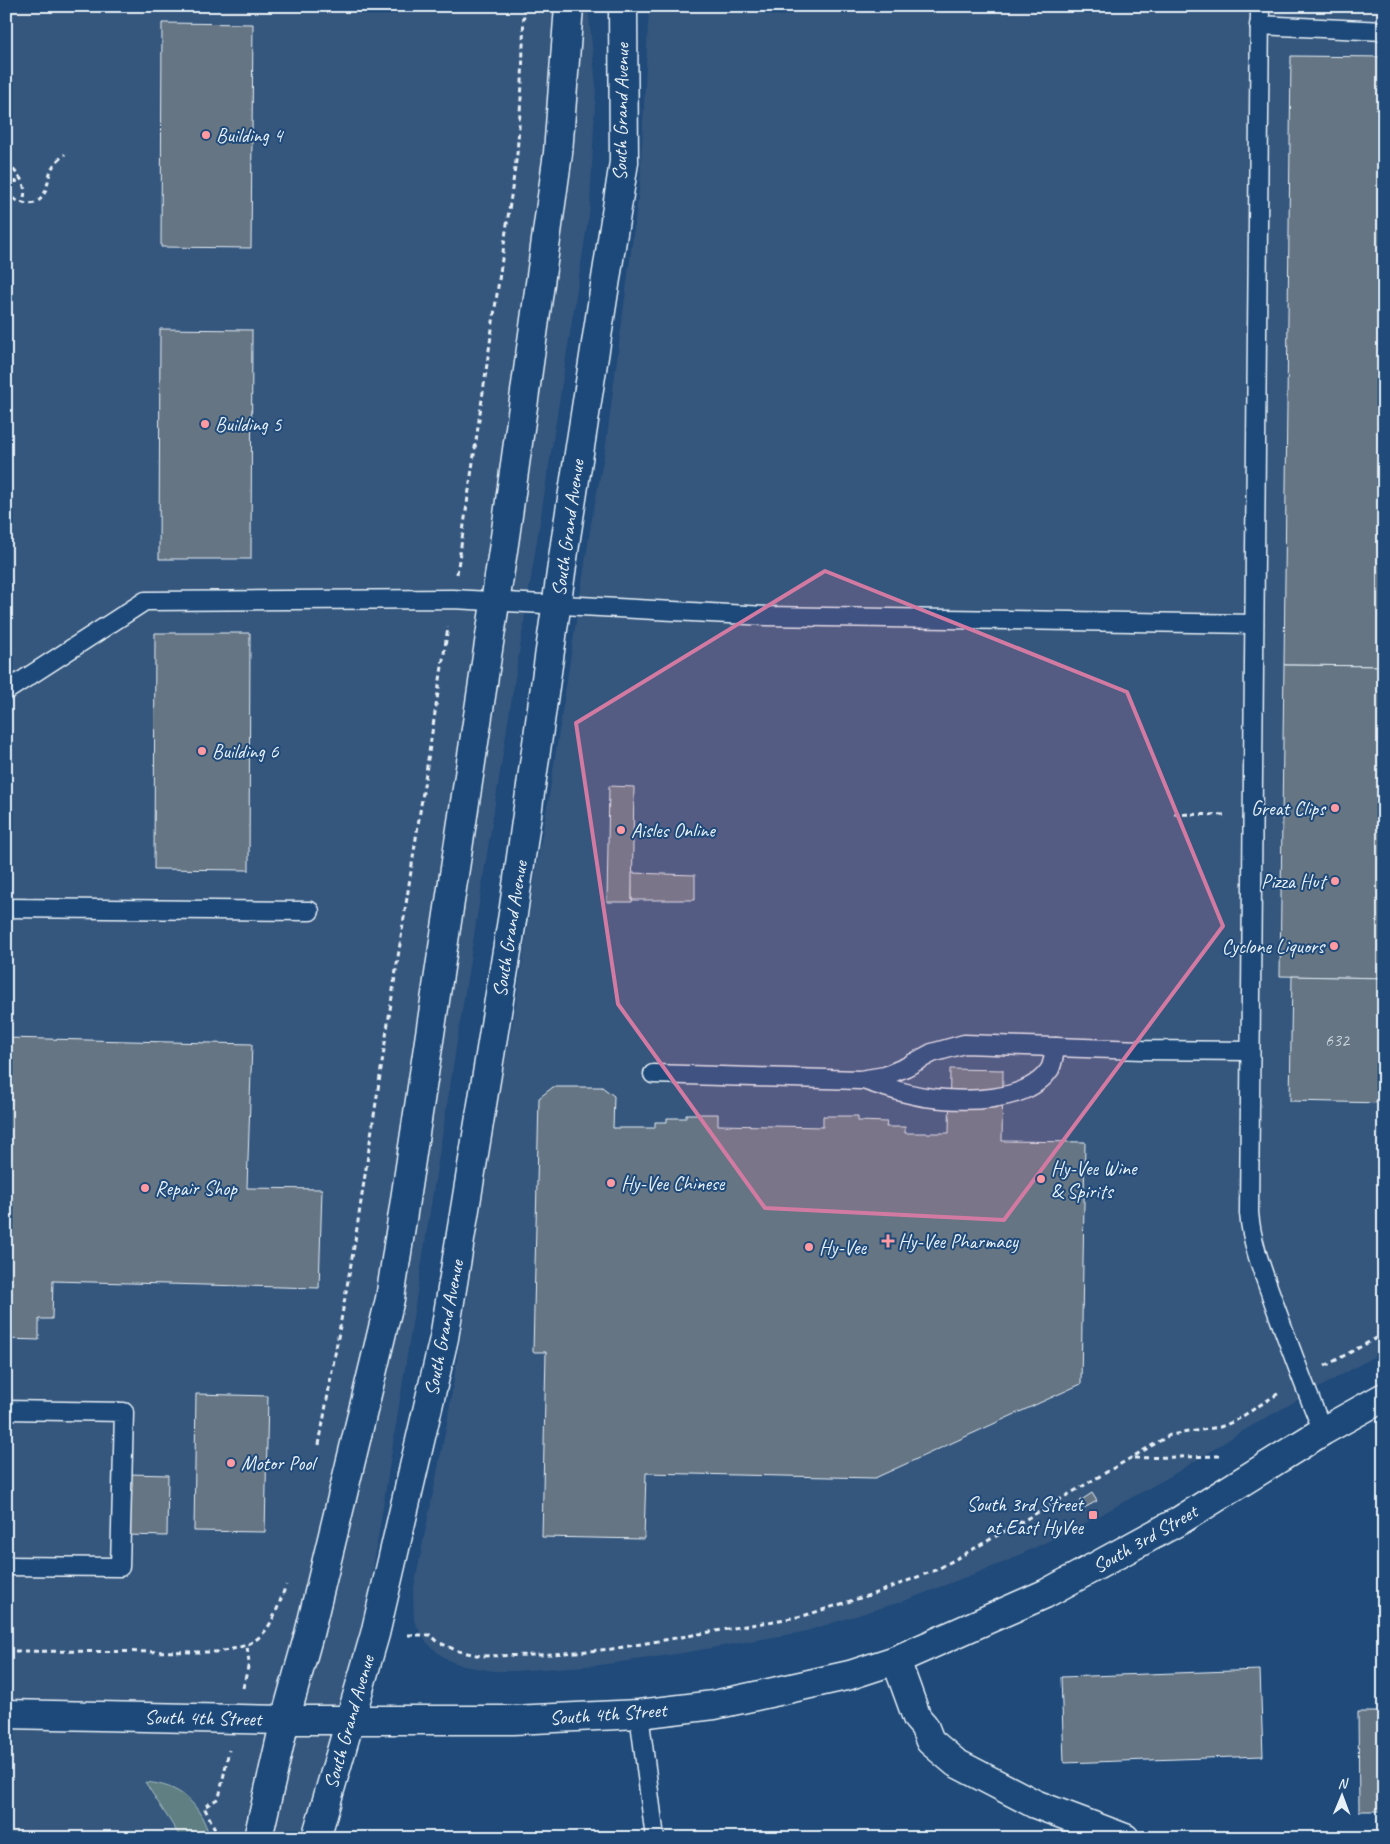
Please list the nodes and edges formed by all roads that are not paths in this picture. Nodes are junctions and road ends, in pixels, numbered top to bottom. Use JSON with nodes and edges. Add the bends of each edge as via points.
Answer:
{"nodes":[{"id":1,"x":569,"y":6,"type":"edge"},
{"id":2,"x":623,"y":6,"type":"edge"},
{"id":3,"x":1260,"y":6,"type":"edge"},
{"id":4,"x":1260,"y":25,"type":"junction"},
{"id":5,"x":1384,"y":31,"type":"edge"},
{"id":6,"x":495,"y":600,"type":"junction"},
{"id":7,"x":557,"y":603,"type":"junction"},
{"id":8,"x":1254,"y":624,"type":"junction"},
{"id":9,"x":6,"y":691,"type":"edge"},
{"id":10,"x":6,"y":908,"type":"edge"},
{"id":11,"x":310,"y":911,"type":"dead end"},
{"id":12,"x":1056,"y":1047,"type":"junction"},
{"id":13,"x":1250,"y":1051,"type":"junction"},
{"id":14,"x":653,"y":1074,"type":"dead end"},
{"id":15,"x":860,"y":1080,"type":"junction"},
{"id":16,"x":1384,"y":1397,"type":"edge"},
{"id":17,"x":6,"y":1410,"type":"edge"},
{"id":18,"x":1323,"y":1431,"type":"junction"},
{"id":19,"x":6,"y":1566,"type":"edge"},
{"id":20,"x":896,"y":1660,"type":"junction"},
{"id":21,"x":6,"y":1714,"type":"edge"},
{"id":22,"x":639,"y":1714,"type":"junction"},
{"id":23,"x":285,"y":1720,"type":"junction"},
{"id":24,"x":349,"y":1720,"type":"junction"},
{"id":25,"x":258,"y":1838,"type":"edge"},
{"id":26,"x":316,"y":1838,"type":"edge"},
{"id":27,"x":654,"y":1838,"type":"edge"},
{"id":28,"x":1125,"y":1838,"type":"edge"}],
"edges":[{"from":1,"to":6,"type":"street","via":[[558,153]]},
{"from":2,"to":7,"type":"street","name":"South Grand Avenue","via":[[624,162]]},
{"from":3,"to":4,"type":"lane"},
{"from":4,"to":5,"type":"lane"},
{"from":4,"to":8,"type":"lane"},
{"from":6,"to":7,"type":"lane"},
{"from":6,"to":9,"type":"lane","via":[[145,601]]},
{"from":6,"to":23,"type":"street","via":[[390,1299],[310,1634]]},
{"from":7,"to":8,"type":"lane","via":[[766,616]]},
{"from":7,"to":24,"type":"street","name":"South Grand Avenue","via":[[513,914],[444,1338],[375,1634]]},
{"from":8,"to":13,"type":"lane"},
{"from":10,"to":11,"type":"lane"},
{"from":12,"to":13,"type":"lane"},
{"from":12,"to":15,"type":"lane","via":[[964,1044],[932,1053],[885,1076]]},
{"from":12,"to":15,"type":"lane","via":[[1050,1068],[1033,1087],[1009,1096],[925,1097]]},
{"from":13,"to":18,"type":"lane","via":[[1251,1237]]},
{"from":14,"to":15,"type":"lane"},
{"from":16,"to":18,"type":"street","name":"South 3rd Street"},
{"from":17,"to":19,"type":"lane","via":[[124,1412],[120,1567]]},
{"from":18,"to":20,"type":"street","name":"South 3rd Street","via":[[1116,1557],[1045,1594]]},
{"from":20,"to":22,"type":"street","name":"South 4th Street","via":[[850,1675],[714,1705]]},
{"from":20,"to":28,"type":"street","via":[[917,1718],[930,1741],[956,1763],[1035,1804]]},
{"from":21,"to":23,"type":"street","name":"South 4th Street"},
{"from":22,"to":24,"type":"street","name":"South 4th Street","via":[[513,1720]]},
{"from":22,"to":27,"type":"lane"},
{"from":23,"to":24,"type":"street","name":"South 4th Street"},
{"from":23,"to":25,"type":"street"},
{"from":24,"to":26,"type":"street","name":"South Grand Avenue"}]}
